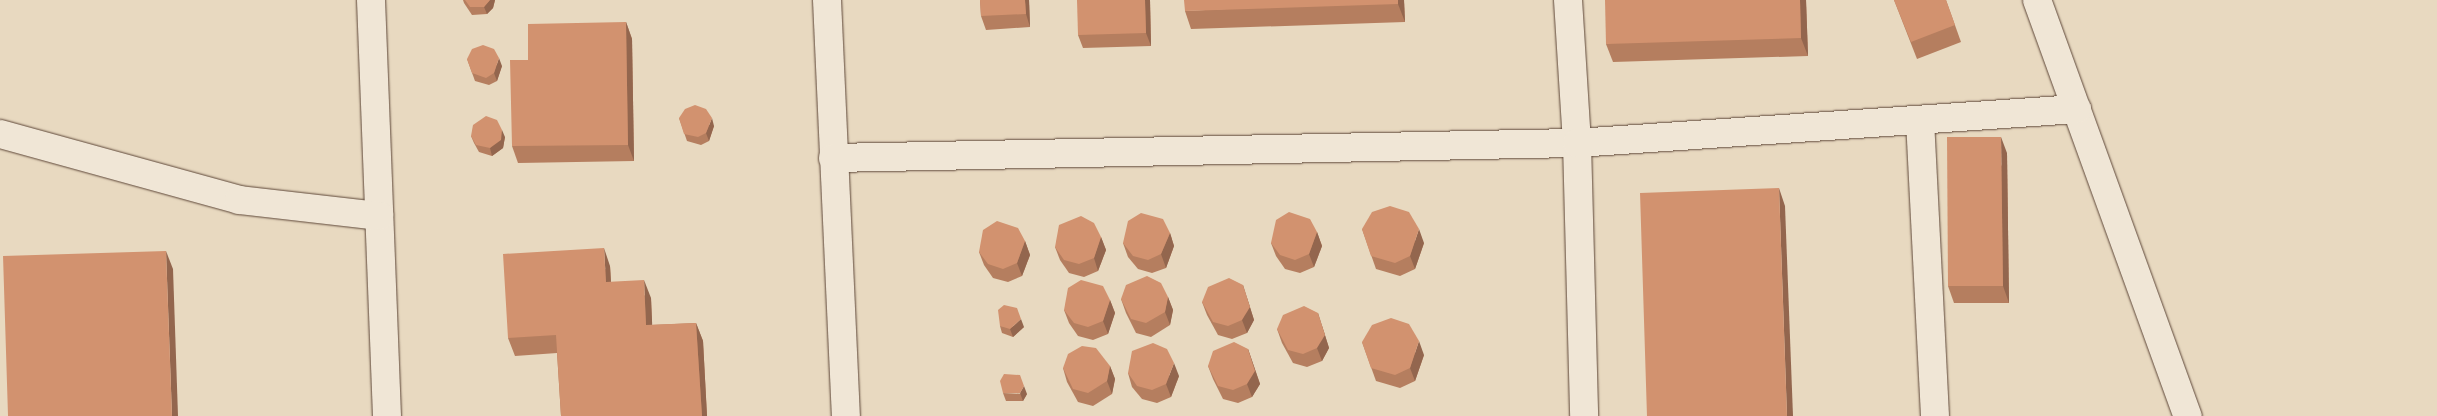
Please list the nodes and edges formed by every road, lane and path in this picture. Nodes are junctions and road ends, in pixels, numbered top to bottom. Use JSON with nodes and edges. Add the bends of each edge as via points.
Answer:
{"nodes":[{"id":1,"x":372,"y":0,"type":"edge"},
{"id":2,"x":827,"y":0,"type":"edge"},
{"id":3,"x":1568,"y":0,"type":"edge"},
{"id":4,"x":2037,"y":0,"type":"edge"},
{"id":5,"x":2077,"y":109,"type":"junction"},
{"id":6,"x":1920,"y":120,"type":"junction"},
{"id":7,"x":0,"y":134,"type":"edge"},
{"id":8,"x":1577,"y":143,"type":"junction"},
{"id":9,"x":833,"y":158,"type":"junction"},
{"id":10,"x":379,"y":216,"type":"junction"},
{"id":11,"x":387,"y":416,"type":"edge"},
{"id":12,"x":846,"y":416,"type":"edge"},
{"id":13,"x":1584,"y":416,"type":"edge"},
{"id":14,"x":1935,"y":416,"type":"edge"},
{"id":15,"x":2188,"y":416,"type":"edge"}],
"edges":[{"from":1,"to":10,"type":"street"},
{"from":2,"to":9,"type":"street"},
{"from":3,"to":8,"type":"street"},
{"from":4,"to":5,"type":"street"},
{"from":5,"to":6,"type":"street"},
{"from":5,"to":15,"type":"street"},
{"from":6,"to":8,"type":"street"},
{"from":6,"to":14,"type":"street"},
{"from":7,"to":10,"type":"street","via":[[239,200]]},
{"from":8,"to":9,"type":"street"},
{"from":8,"to":13,"type":"street"},
{"from":9,"to":12,"type":"street"},
{"from":10,"to":11,"type":"street"}]}
